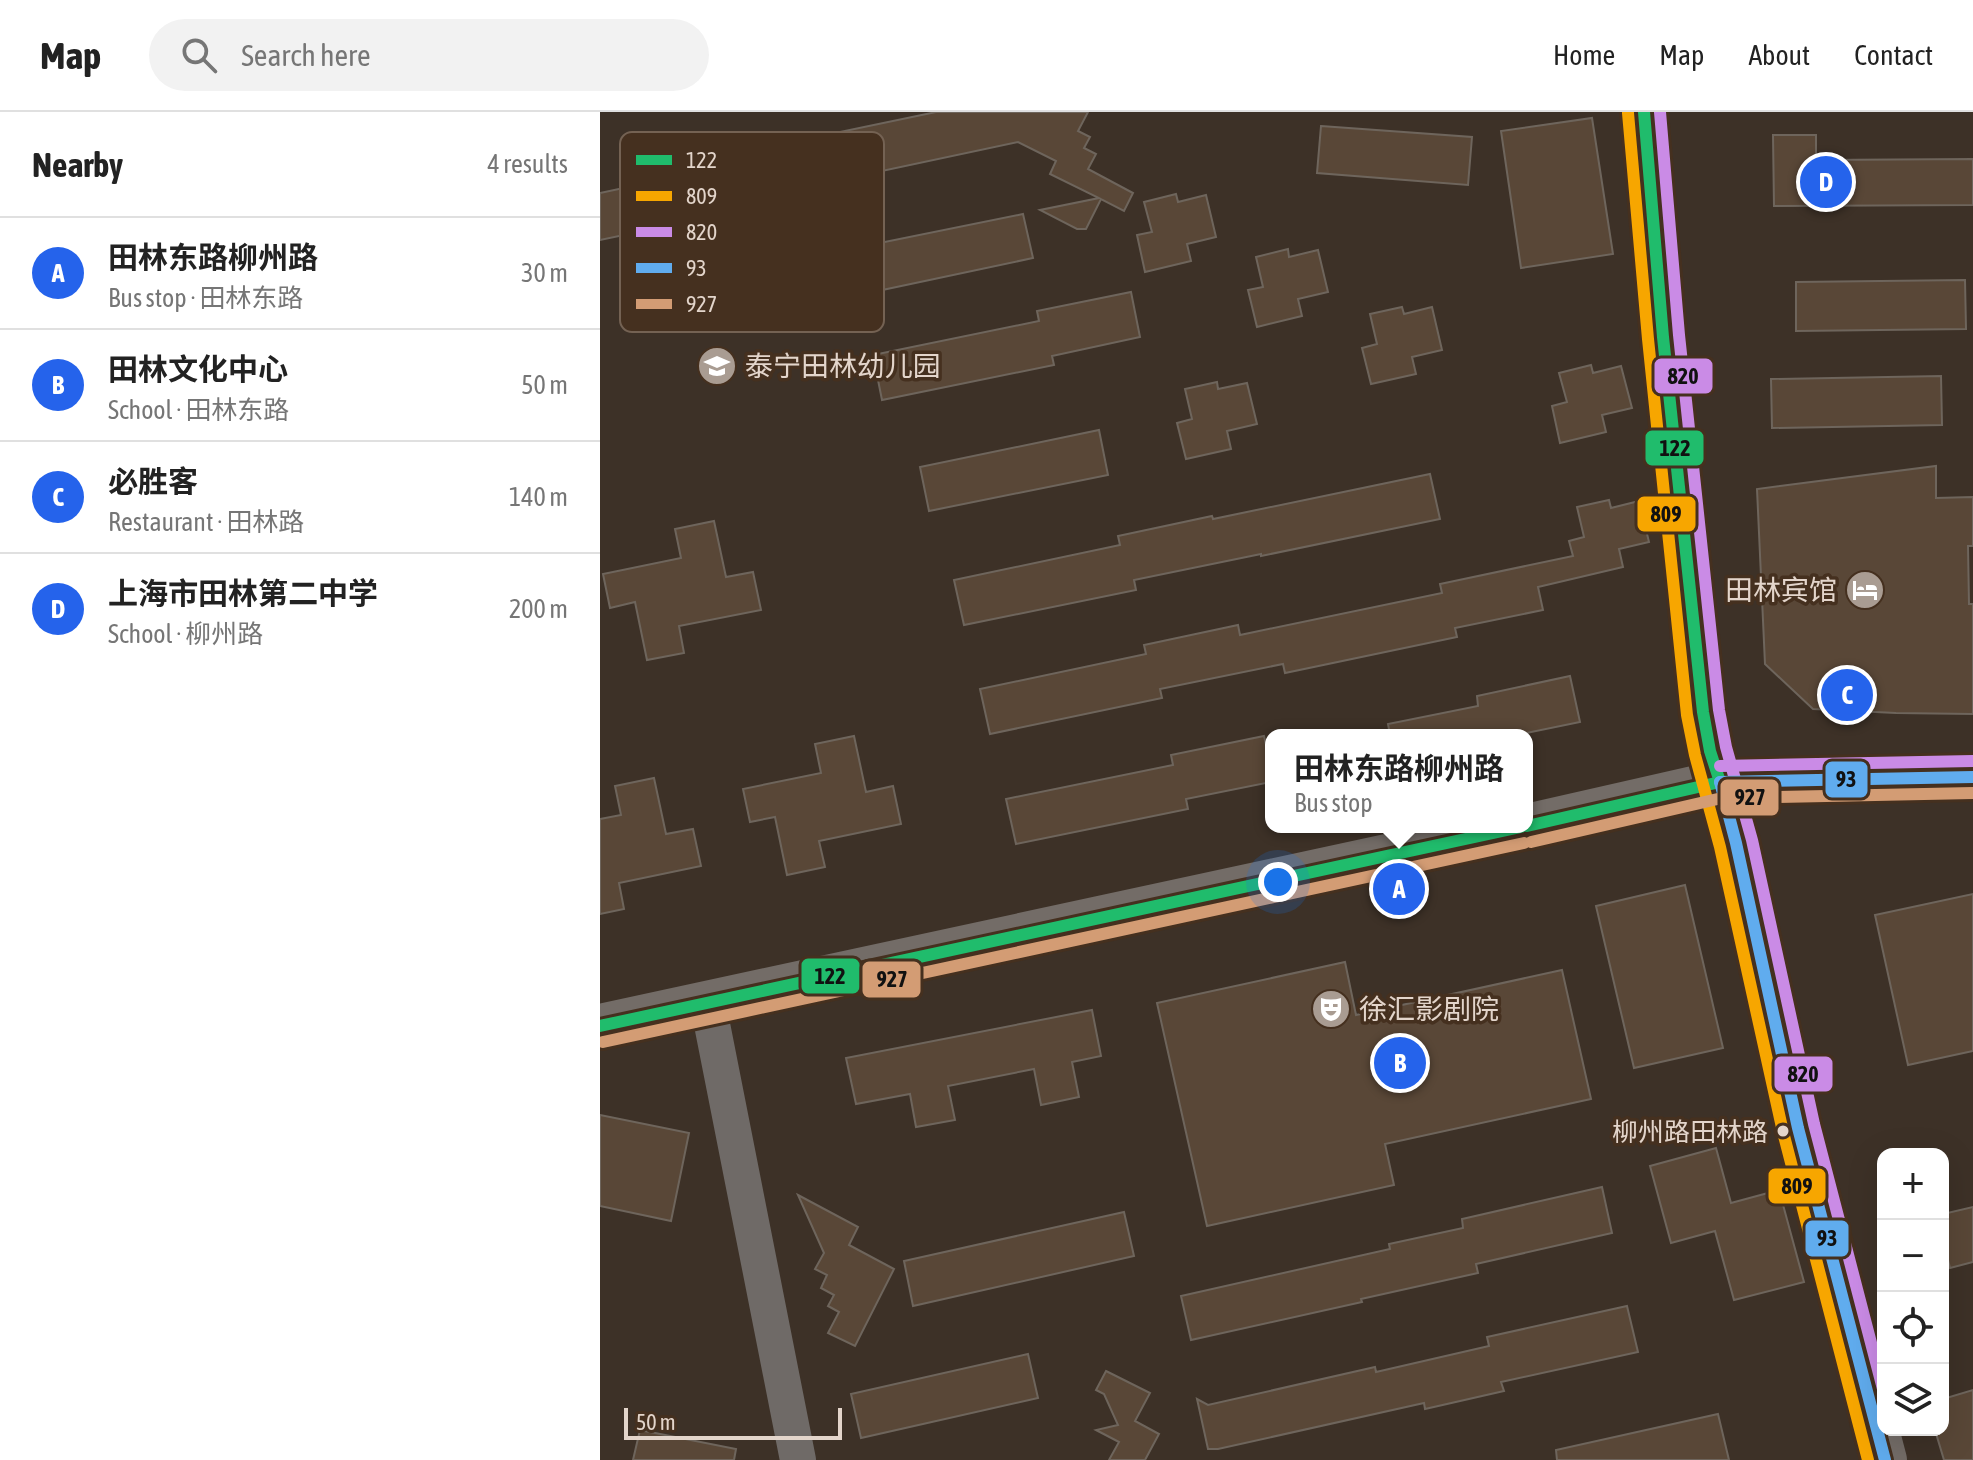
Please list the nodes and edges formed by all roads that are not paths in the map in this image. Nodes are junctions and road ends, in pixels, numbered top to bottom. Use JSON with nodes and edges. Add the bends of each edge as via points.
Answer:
{"nodes":[{"id":1,"x":1644,"y":112,"type":"edge"},
{"id":2,"x":1973,"y":777,"type":"edge"},
{"id":3,"x":1720,"y":782,"type":"junction"},
{"id":4,"x":1533,"y":825,"type":"edge"},
{"id":5,"x":1493,"y":833,"type":"edge"},
{"id":6,"x":708,"y":1004,"type":"junction"},
{"id":7,"x":600,"y":1026,"type":"edge"},
{"id":8,"x":798,"y":1460,"type":"edge"},
{"id":9,"x":1885,"y":1460,"type":"edge"}],
"edges":[{"from":1,"to":3,"type":"street","via":[[1703,712]]},
{"from":2,"to":3,"type":"street"},
{"from":3,"to":4,"type":"street"},
{"from":3,"to":9,"type":"street","via":[[1798,1128]]},
{"from":5,"to":6,"type":"street"},
{"from":6,"to":7,"type":"street"},
{"from":6,"to":8,"type":"street"}]}
